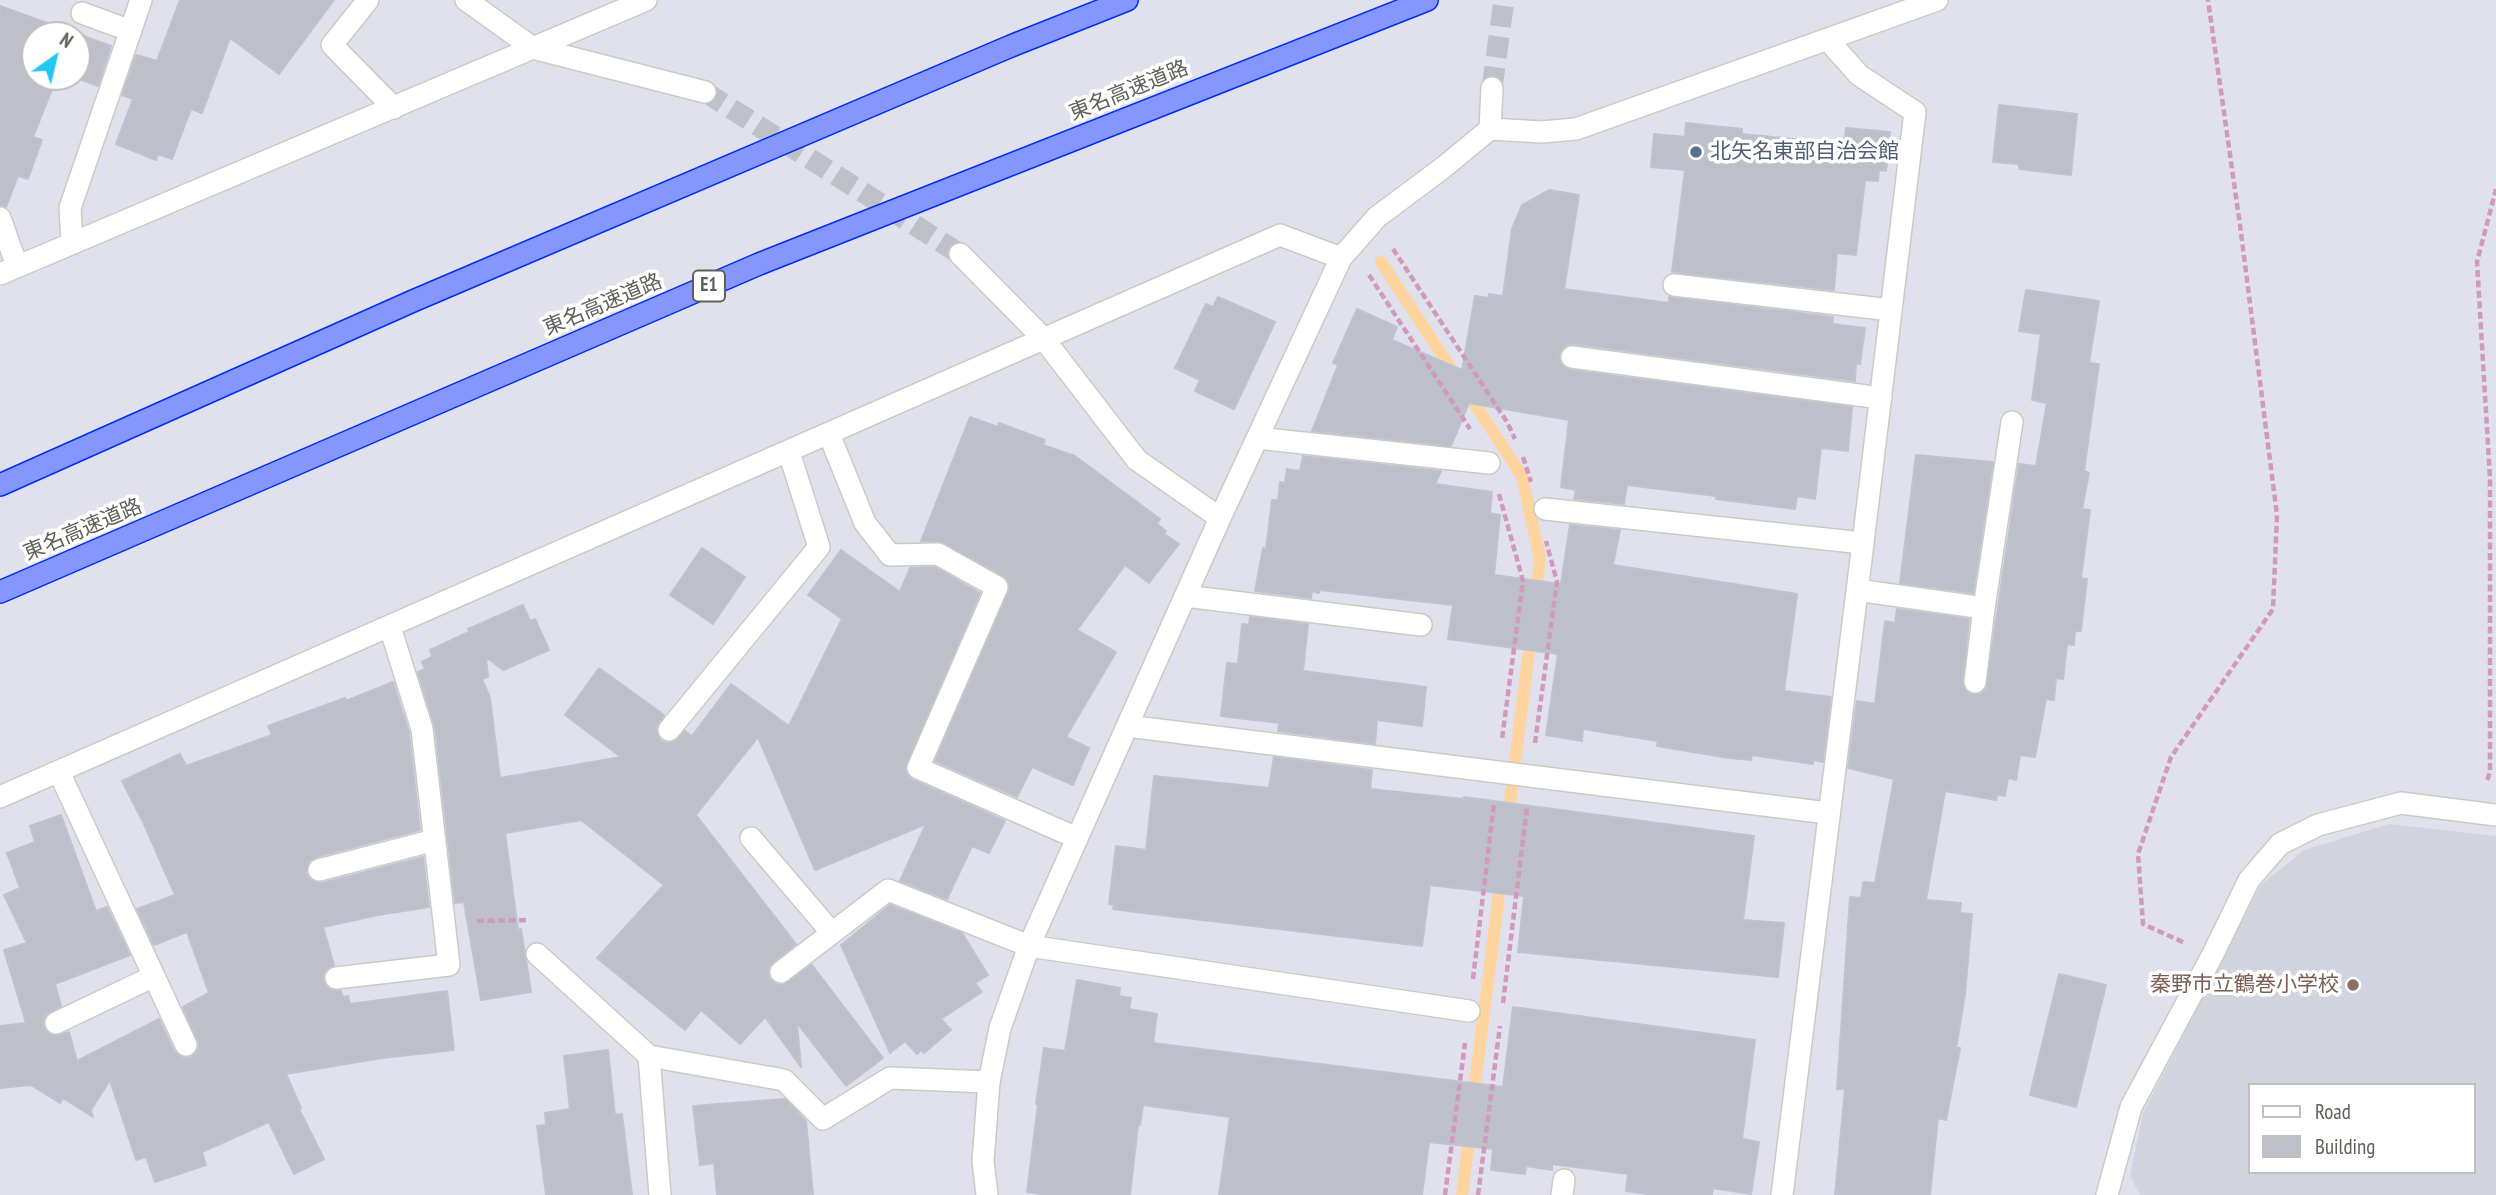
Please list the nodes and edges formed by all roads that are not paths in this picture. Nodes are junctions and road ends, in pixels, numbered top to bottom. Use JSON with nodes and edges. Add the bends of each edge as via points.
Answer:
{"nodes":[{"id":1,"x":141,"y":0,"type":"edge"},
{"id":2,"x":368,"y":0,"type":"edge"},
{"id":3,"x":466,"y":0,"type":"edge"},
{"id":4,"x":646,"y":0,"type":"edge"},
{"id":5,"x":1127,"y":0,"type":"edge"},
{"id":6,"x":1427,"y":0,"type":"edge"},
{"id":7,"x":1937,"y":0,"type":"edge"},
{"id":8,"x":82,"y":13,"type":"dead end"},
{"id":9,"x":131,"y":30,"type":"junction"},
{"id":10,"x":1827,"y":39,"type":"junction"},
{"id":11,"x":533,"y":47,"type":"junction"},
{"id":12,"x":1492,"y":88,"type":"tunnel mouth"},
{"id":13,"x":705,"y":92,"type":"tunnel mouth"},
{"id":14,"x":394,"y":108,"type":"junction"},
{"id":15,"x":1490,"y":129,"type":"junction"},
{"id":16,"x":0,"y":218,"type":"edge"},
{"id":17,"x":72,"y":243,"type":"junction"},
{"id":18,"x":960,"y":254,"type":"tunnel mouth"},
{"id":19,"x":1341,"y":258,"type":"junction"},
{"id":20,"x":8,"y":270,"type":"edge"},
{"id":21,"x":1674,"y":285,"type":"dead end"},
{"id":22,"x":1892,"y":310,"type":"junction"},
{"id":23,"x":1043,"y":338,"type":"junction"},
{"id":24,"x":1572,"y":357,"type":"dead end"},
{"id":25,"x":1881,"y":398,"type":"junction"},
{"id":26,"x":2012,"y":422,"type":"dead end"},
{"id":27,"x":829,"y":434,"type":"junction"},
{"id":28,"x":1257,"y":438,"type":"junction"},
{"id":29,"x":789,"y":452,"type":"junction"},
{"id":30,"x":1489,"y":463,"type":"road end"},
{"id":31,"x":0,"y":485,"type":"edge"},
{"id":32,"x":1220,"y":518,"type":"junction"},
{"id":33,"x":1544,"y":519,"type":"road end"},
{"id":34,"x":1863,"y":543,"type":"junction"},
{"id":35,"x":1857,"y":590,"type":"junction"},
{"id":36,"x":0,"y":592,"type":"edge"},
{"id":37,"x":1185,"y":596,"type":"junction"},
{"id":38,"x":1984,"y":608,"type":"junction"},
{"id":39,"x":1421,"y":625,"type":"dead end"},
{"id":40,"x":390,"y":627,"type":"junction"},
{"id":41,"x":1975,"y":682,"type":"dead end"},
{"id":42,"x":1127,"y":726,"type":"junction"},
{"id":43,"x":669,"y":730,"type":"dead end"},
{"id":44,"x":59,"y":772,"type":"junction"},
{"id":45,"x":0,"y":797,"type":"edge"},
{"id":46,"x":1828,"y":813,"type":"junction"},
{"id":47,"x":2487,"y":814,"type":"edge"},
{"id":48,"x":751,"y":838,"type":"dead end"},
{"id":49,"x":1077,"y":838,"type":"junction"},
{"id":50,"x":435,"y":840,"type":"junction"},
{"id":51,"x":319,"y":870,"type":"dead end"},
{"id":52,"x":832,"y":933,"type":"junction"},
{"id":53,"x":1029,"y":946,"type":"junction"},
{"id":54,"x":537,"y":954,"type":"road end"},
{"id":55,"x":781,"y":972,"type":"dead end"},
{"id":56,"x":154,"y":976,"type":"junction"},
{"id":57,"x":336,"y":978,"type":"dead end"},
{"id":58,"x":1469,"y":1011,"type":"dead end"},
{"id":59,"x":57,"y":1023,"type":"dead end"},
{"id":60,"x":186,"y":1045,"type":"dead end"},
{"id":61,"x":649,"y":1056,"type":"junction"},
{"id":62,"x":989,"y":1082,"type":"junction"},
{"id":63,"x":660,"y":1195,"type":"edge"},
{"id":64,"x":987,"y":1195,"type":"edge"},
{"id":65,"x":1782,"y":1195,"type":"edge"},
{"id":66,"x":2107,"y":1195,"type":"edge"}],
"edges":[{"from":1,"to":9,"type":"street"},
{"from":2,"to":14,"type":"street","via":[[332,45]]},
{"from":3,"to":11,"type":"street"},
{"from":4,"to":11,"type":"street"},
{"from":5,"to":31,"type":"highway","via":[[413,301]]},
{"from":6,"to":36,"type":"highway","name":"東名高速道路","number":"E1","via":[[759,264]]},
{"from":7,"to":10,"type":"street"},
{"from":8,"to":9,"type":"street"},
{"from":9,"to":17,"type":"street","via":[[70,208]]},
{"from":10,"to":15,"type":"street","via":[[1576,129]]},
{"from":10,"to":22,"type":"street","via":[[1859,75],[1914,112]]},
{"from":11,"to":13,"type":"street"},
{"from":11,"to":14,"type":"street"},
{"from":12,"to":15,"type":"street"},
{"from":14,"to":17,"type":"street"},
{"from":15,"to":19,"type":"street","via":[[1377,217]]},
{"from":16,"to":20,"type":"street"},
{"from":17,"to":20,"type":"street"},
{"from":18,"to":23,"type":"street"},
{"from":19,"to":23,"type":"street","via":[[1280,236]]},
{"from":19,"to":28,"type":"street"},
{"from":21,"to":22,"type":"street"},
{"from":22,"to":25,"type":"street"},
{"from":23,"to":27,"type":"street"},
{"from":23,"to":32,"type":"street","via":[[1137,460]]},
{"from":24,"to":25,"type":"street"},
{"from":25,"to":34,"type":"street"},
{"from":26,"to":38,"type":"street"},
{"from":27,"to":29,"type":"street"},
{"from":27,"to":49,"type":"street","via":[[865,523],[890,555],[938,554],[997,587],[918,768]]},
{"from":28,"to":30,"type":"street"},
{"from":28,"to":32,"type":"street"},
{"from":29,"to":40,"type":"street"},
{"from":29,"to":43,"type":"street","via":[[820,547]]},
{"from":32,"to":37,"type":"street"},
{"from":33,"to":34,"type":"street"},
{"from":34,"to":35,"type":"street"},
{"from":35,"to":38,"type":"street"},
{"from":35,"to":46,"type":"street"},
{"from":37,"to":39,"type":"street"},
{"from":37,"to":42,"type":"street"},
{"from":38,"to":41,"type":"street"},
{"from":40,"to":44,"type":"street"},
{"from":40,"to":50,"type":"street","via":[[422,729]]},
{"from":42,"to":46,"type":"street"},
{"from":42,"to":49,"type":"street"},
{"from":44,"to":45,"type":"street"},
{"from":44,"to":56,"type":"street"},
{"from":46,"to":65,"type":"street"},
{"from":47,"to":66,"type":"street","via":[[2401,803],[2318,825],[2280,844],[2249,880],[2131,1107]]},
{"from":48,"to":52,"type":"street"},
{"from":49,"to":53,"type":"street"},
{"from":50,"to":51,"type":"street"},
{"from":50,"to":57,"type":"street","via":[[449,965]]},
{"from":52,"to":53,"type":"street","via":[[888,890]]},
{"from":52,"to":55,"type":"street"},
{"from":53,"to":58,"type":"street"},
{"from":53,"to":62,"type":"street","via":[[1000,1028]]},
{"from":54,"to":61,"type":"street"},
{"from":56,"to":59,"type":"street"},
{"from":56,"to":60,"type":"street"},
{"from":61,"to":62,"type":"street","via":[[784,1080],[822,1119],[890,1078]]},
{"from":61,"to":63,"type":"street"},
{"from":62,"to":64,"type":"street","via":[[983,1161]]}]}
